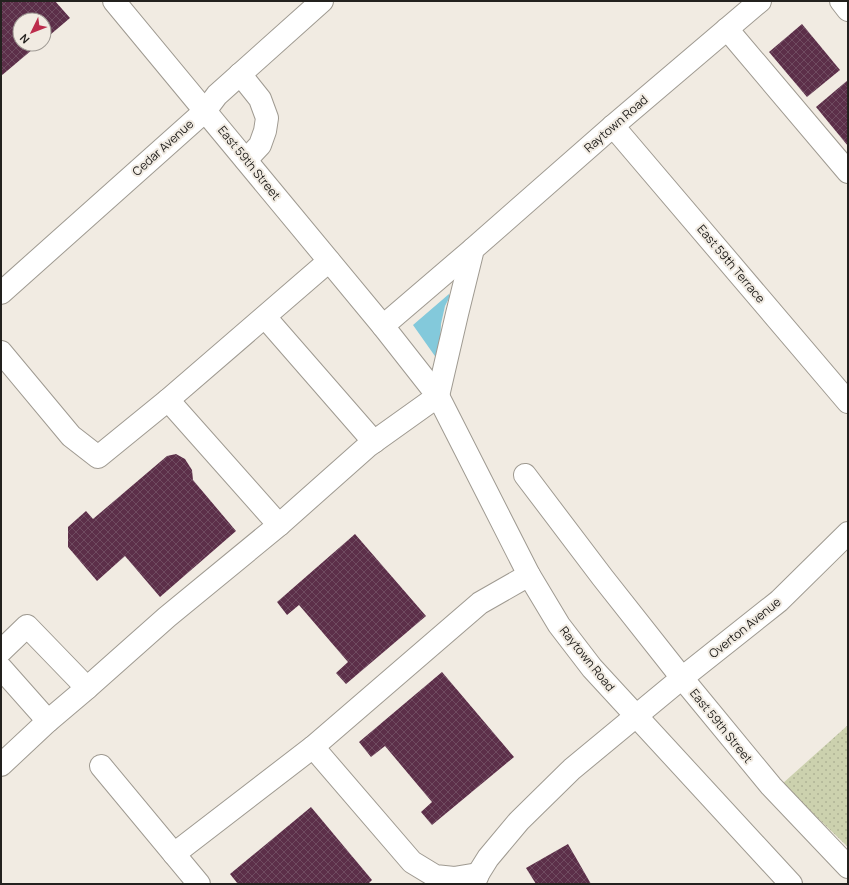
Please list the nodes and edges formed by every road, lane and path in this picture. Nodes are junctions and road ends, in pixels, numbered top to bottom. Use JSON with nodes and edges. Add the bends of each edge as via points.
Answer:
{"nodes":[{"id":1,"x":114,"y":1,"type":"edge"},
{"id":2,"x":322,"y":1,"type":"edge"},
{"id":3,"x":841,"y":1,"type":"edge"},
{"id":4,"x":751,"y":4,"type":"edge"},
{"id":5,"x":848,"y":10,"type":"edge"},
{"id":6,"x":727,"y":29,"type":"junction"},
{"id":7,"x":240,"y":74,"type":"junction"},
{"id":8,"x":205,"y":111,"type":"junction"},
{"id":9,"x":613,"y":126,"type":"junction"},
{"id":10,"x":246,"y":160,"type":"junction"},
{"id":11,"x":848,"y":172,"type":"edge"},
{"id":12,"x":473,"y":249,"type":"junction"},
{"id":13,"x":329,"y":261,"type":"junction"},
{"id":14,"x":1,"y":293,"type":"edge"},
{"id":15,"x":265,"y":317,"type":"junction"},
{"id":16,"x":383,"y":326,"type":"junction"},
{"id":17,"x":1,"y":352,"type":"edge"},
{"id":18,"x":438,"y":396,"type":"junction"},
{"id":19,"x":168,"y":400,"type":"junction"},
{"id":20,"x":848,"y":402,"type":"edge"},
{"id":21,"x":374,"y":442,"type":"junction"},
{"id":22,"x":525,"y":475,"type":"dead end"},
{"id":23,"x":279,"y":525,"type":"junction"},
{"id":24,"x":848,"y":533,"type":"edge"},
{"id":25,"x":529,"y":575,"type":"junction"},
{"id":26,"x":1,"y":650,"type":"edge"},
{"id":27,"x":1,"y":668,"type":"edge"},
{"id":28,"x":682,"y":678,"type":"junction"},
{"id":29,"x":87,"y":688,"type":"junction"},
{"id":30,"x":636,"y":716,"type":"junction"},
{"id":31,"x":48,"y":721,"type":"junction"},
{"id":32,"x":313,"y":747,"type":"junction"},
{"id":33,"x":1,"y":765,"type":"edge"},
{"id":34,"x":101,"y":766,"type":"dead end"},
{"id":35,"x":174,"y":854,"type":"junction"},
{"id":36,"x":848,"y":867,"type":"edge"},
{"id":37,"x":473,"y":880,"type":"edge"},
{"id":38,"x":198,"y":884,"type":"edge"},
{"id":39,"x":791,"y":884,"type":"edge"}],
"edges":[{"from":1,"to":8,"type":"street","name":"East 59th Street"},
{"from":2,"to":7,"type":"street","name":"Cedar Avenue"},
{"from":3,"to":5,"type":"street"},
{"from":4,"to":6,"type":"street","name":"Raytown Road"},
{"from":6,"to":9,"type":"street","name":"Raytown Road"},
{"from":6,"to":11,"type":"street"},
{"from":7,"to":8,"type":"street","name":"Cedar Avenue","via":[[217,95]]},
{"from":7,"to":10,"type":"street","via":[[260,99],[268,118],[260,145]]},
{"from":8,"to":10,"type":"street","name":"East 59th Street"},
{"from":8,"to":14,"type":"street","name":"Cedar Avenue"},
{"from":9,"to":12,"type":"street","name":"Raytown Road"},
{"from":9,"to":20,"type":"street","name":"East 59th Terrace"},
{"from":10,"to":13,"type":"street","name":"East 59th Street"},
{"from":12,"to":16,"type":"street","name":"Raytown Road"},
{"from":12,"to":18,"type":"street"},
{"from":13,"to":15,"type":"street"},
{"from":13,"to":16,"type":"street","name":"East 59th Street"},
{"from":15,"to":19,"type":"street"},
{"from":15,"to":21,"type":"street"},
{"from":16,"to":18,"type":"street","name":"Raytown Road"},
{"from":17,"to":19,"type":"street","via":[[71,436],[98,457]]},
{"from":18,"to":21,"type":"street"},
{"from":18,"to":25,"type":"street","name":"Raytown Road"},
{"from":19,"to":23,"type":"street"},
{"from":21,"to":23,"type":"street"},
{"from":22,"to":28,"type":"street","name":"East 59th Street","via":[[599,581]]},
{"from":23,"to":29,"type":"street","via":[[167,617]]},
{"from":24,"to":28,"type":"street","name":"Overton Avenue","via":[[779,601]]},
{"from":25,"to":30,"type":"street","name":"Raytown Road","via":[[559,625],[592,668]]},
{"from":25,"to":32,"type":"street","via":[[480,603]]},
{"from":26,"to":29,"type":"street","via":[[27,626]]},
{"from":27,"to":31,"type":"street"},
{"from":28,"to":30,"type":"street","name":"Overton Avenue"},
{"from":28,"to":36,"type":"street","name":"East 59th Street","via":[[771,786]]},
{"from":29,"to":31,"type":"street"},
{"from":30,"to":37,"type":"street","name":"Overton Avenue","via":[[572,769],[519,821]]},
{"from":30,"to":39,"type":"street","name":"Raytown Road"},
{"from":31,"to":33,"type":"street"},
{"from":32,"to":35,"type":"street"},
{"from":32,"to":37,"type":"street","via":[[412,862],[435,876]]},
{"from":34,"to":35,"type":"street"},
{"from":35,"to":38,"type":"street"}]}
